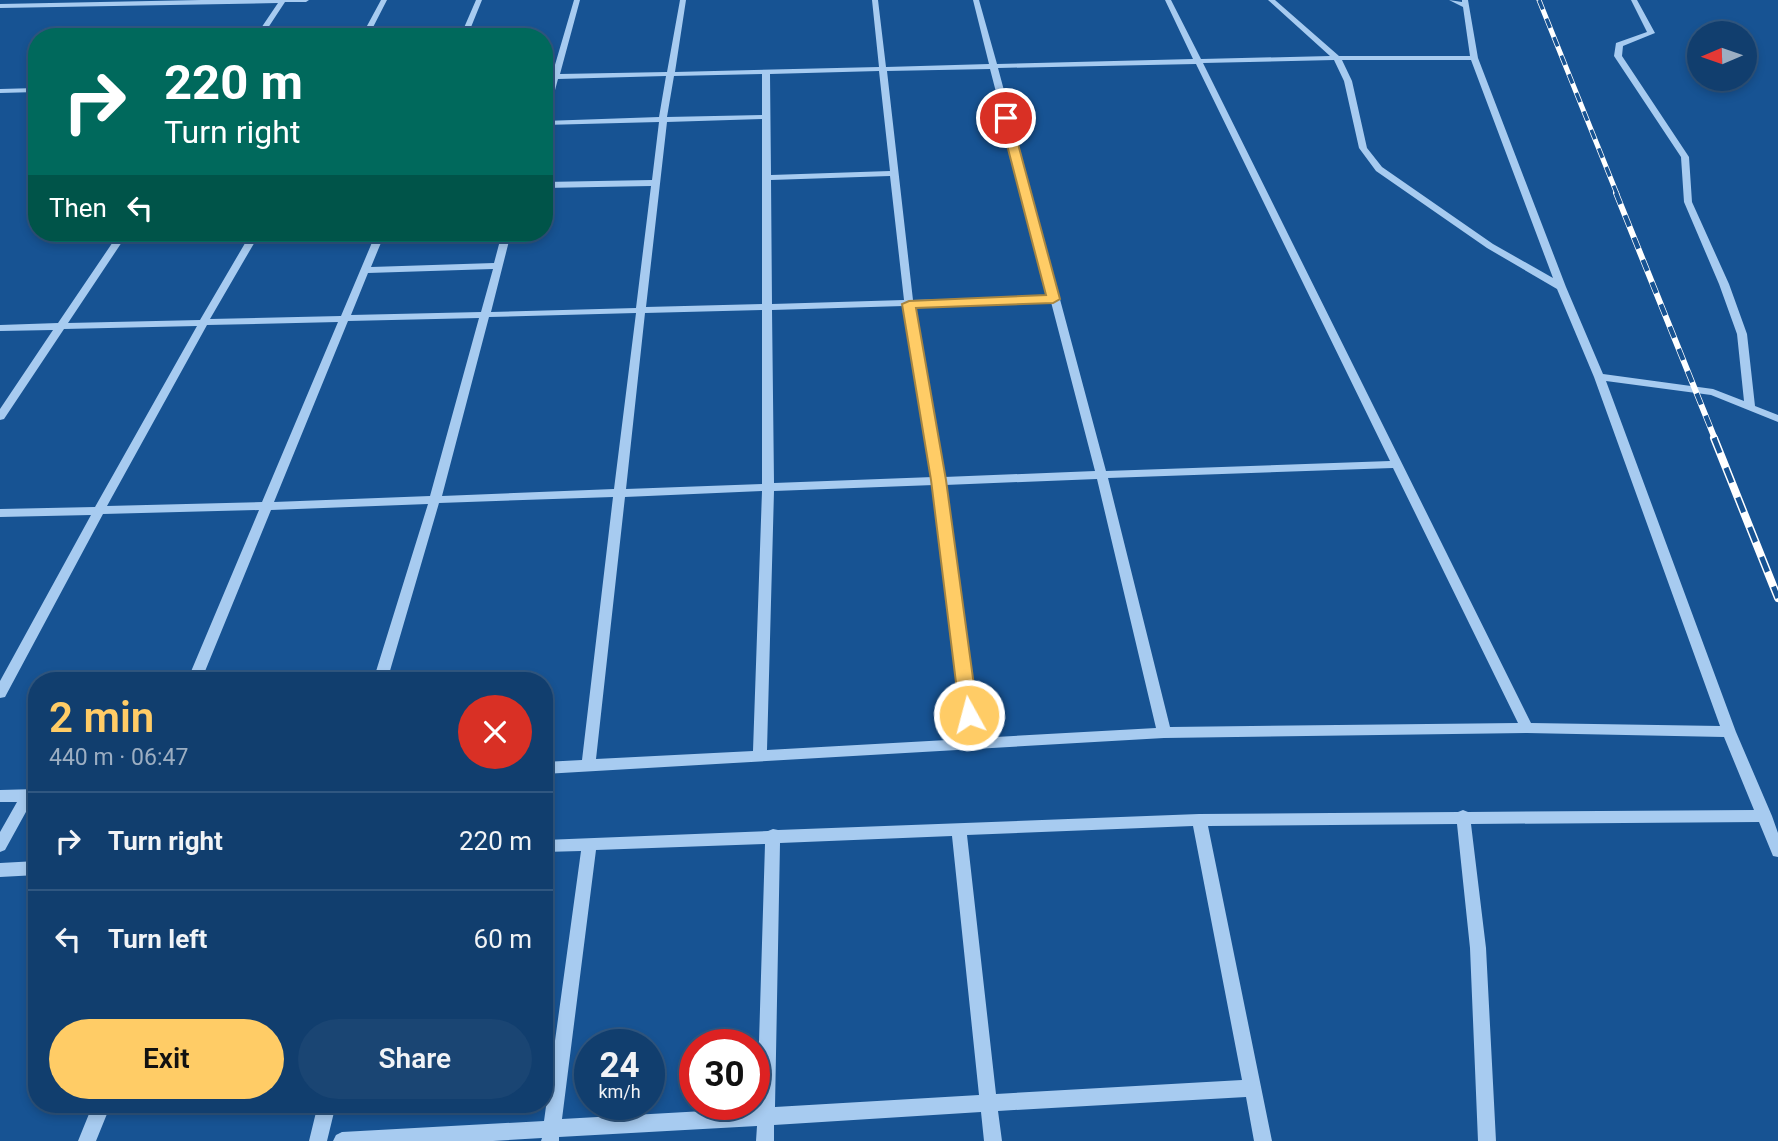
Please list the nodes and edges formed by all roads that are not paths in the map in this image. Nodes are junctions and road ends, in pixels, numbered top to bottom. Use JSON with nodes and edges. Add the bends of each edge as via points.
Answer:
{"nodes":[{"id":1,"x":282,"y":0,"type":"edge"},
{"id":2,"x":306,"y":0,"type":"edge"},
{"id":3,"x":384,"y":0,"type":"edge"},
{"id":4,"x":479,"y":0,"type":"edge"},
{"id":5,"x":577,"y":0,"type":"edge"},
{"id":6,"x":683,"y":0,"type":"edge"},
{"id":7,"x":875,"y":0,"type":"edge"},
{"id":8,"x":976,"y":0,"type":"edge"},
{"id":9,"x":1168,"y":0,"type":"edge"},
{"id":10,"x":1271,"y":0,"type":"edge"},
{"id":11,"x":1452,"y":0,"type":"edge"},
{"id":12,"x":1634,"y":0,"type":"edge"},
{"id":13,"x":180,"y":1,"type":"edge"},
{"id":14,"x":88,"y":2,"type":"edge"},
{"id":15,"x":1466,"y":3,"type":"edge"},
{"id":16,"x":0,"y":6,"type":"edge"},
{"id":17,"x":264,"y":28,"type":"edge"},
{"id":18,"x":369,"y":28,"type":"edge"},
{"id":19,"x":467,"y":28,"type":"edge"},
{"id":20,"x":1337,"y":58,"type":"junction"},
{"id":21,"x":1474,"y":58,"type":"junction"},
{"id":22,"x":1199,"y":61,"type":"junction"},
{"id":23,"x":992,"y":66,"type":"junction"},
{"id":24,"x":882,"y":69,"type":"junction"},
{"id":25,"x":766,"y":71,"type":"junction"},
{"id":26,"x":671,"y":74,"type":"junction"},
{"id":27,"x":555,"y":77,"type":"junction"},
{"id":28,"x":553,"y":84,"type":"edge"},
{"id":29,"x":28,"y":90,"type":"edge"},
{"id":30,"x":0,"y":91,"type":"edge"},
{"id":31,"x":766,"y":117,"type":"junction"},
{"id":32,"x":663,"y":120,"type":"junction"},
{"id":33,"x":553,"y":124,"type":"edge"},
{"id":34,"x":892,"y":173,"type":"junction"},
{"id":35,"x":766,"y":178,"type":"junction"},
{"id":36,"x":656,"y":183,"type":"junction"},
{"id":37,"x":553,"y":185,"type":"edge"},
{"id":38,"x":118,"y":242,"type":"edge"},
{"id":39,"x":250,"y":242,"type":"edge"},
{"id":40,"x":377,"y":242,"type":"edge"},
{"id":41,"x":504,"y":242,"type":"edge"},
{"id":42,"x":497,"y":266,"type":"junction"},
{"id":43,"x":366,"y":270,"type":"junction"},
{"id":44,"x":1561,"y":287,"type":"junction"},
{"id":45,"x":1053,"y":299,"type":"junction"},
{"id":46,"x":909,"y":304,"type":"junction"},
{"id":47,"x":767,"y":307,"type":"junction"},
{"id":48,"x":641,"y":311,"type":"junction"},
{"id":49,"x":483,"y":316,"type":"junction"},
{"id":50,"x":346,"y":318,"type":"junction"},
{"id":51,"x":206,"y":322,"type":"junction"},
{"id":52,"x":60,"y":327,"type":"junction"},
{"id":53,"x":0,"y":328,"type":"edge"},
{"id":54,"x":1599,"y":377,"type":"junction"},
{"id":55,"x":1750,"y":405,"type":"junction"},
{"id":56,"x":0,"y":417,"type":"edge"},
{"id":57,"x":1778,"y":419,"type":"edge"},
{"id":58,"x":1395,"y":464,"type":"junction"},
{"id":59,"x":1102,"y":477,"type":"junction"},
{"id":60,"x":939,"y":480,"type":"junction"},
{"id":61,"x":768,"y":486,"type":"junction"},
{"id":62,"x":618,"y":493,"type":"junction"},
{"id":63,"x":435,"y":499,"type":"junction"},
{"id":64,"x":267,"y":506,"type":"junction"},
{"id":65,"x":101,"y":510,"type":"junction"},
{"id":66,"x":0,"y":513,"type":"edge"},
{"id":67,"x":198,"y":672,"type":"edge"},
{"id":68,"x":383,"y":672,"type":"edge"},
{"id":69,"x":0,"y":692,"type":"edge"},
{"id":70,"x":1527,"y":729,"type":"junction"},
{"id":71,"x":1729,"y":732,"type":"junction"},
{"id":72,"x":1164,"y":733,"type":"junction"},
{"id":73,"x":972,"y":742,"type":"junction"},
{"id":74,"x":760,"y":754,"type":"junction"},
{"id":75,"x":588,"y":766,"type":"junction"},
{"id":76,"x":553,"y":768,"type":"edge"},
{"id":77,"x":28,"y":795,"type":"edge"},
{"id":78,"x":0,"y":796,"type":"edge"},
{"id":79,"x":28,"y":801,"type":"edge"},
{"id":80,"x":1463,"y":816,"type":"junction"},
{"id":81,"x":1765,"y":816,"type":"junction"},
{"id":82,"x":1199,"y":820,"type":"junction"},
{"id":83,"x":959,"y":831,"type":"junction"},
{"id":84,"x":773,"y":835,"type":"junction"},
{"id":85,"x":589,"y":844,"type":"junction"},
{"id":86,"x":0,"y":846,"type":"edge"},
{"id":87,"x":553,"y":846,"type":"edge"},
{"id":88,"x":1778,"y":851,"type":"edge"},
{"id":89,"x":28,"y":868,"type":"edge"},
{"id":90,"x":0,"y":870,"type":"edge"},
{"id":91,"x":768,"y":1029,"type":"edge"},
{"id":92,"x":1253,"y":1088,"type":"junction"},
{"id":93,"x":989,"y":1103,"type":"junction"},
{"id":94,"x":99,"y":1113,"type":"edge"},
{"id":95,"x":325,"y":1113,"type":"edge"},
{"id":96,"x":770,"y":1119,"type":"edge"},
{"id":97,"x":751,"y":1120,"type":"edge"},
{"id":98,"x":765,"y":1120,"type":"edge"},
{"id":99,"x":551,"y":1134,"type":"edge"},
{"id":100,"x":88,"y":1141,"type":"edge"},
{"id":101,"x":318,"y":1141,"type":"edge"},
{"id":102,"x":342,"y":1141,"type":"edge"},
{"id":103,"x":765,"y":1141,"type":"edge"},
{"id":104,"x":993,"y":1141,"type":"edge"},
{"id":105,"x":1263,"y":1141,"type":"edge"},
{"id":106,"x":1487,"y":1141,"type":"edge"}],
"edges":[{"from":1,"to":2,"type":"street"},
{"from":1,"to":13,"type":"street"},
{"from":1,"to":17,"type":"street"},
{"from":3,"to":18,"type":"street"},
{"from":4,"to":19,"type":"street"},
{"from":5,"to":27,"type":"street"},
{"from":6,"to":26,"type":"street"},
{"from":7,"to":24,"type":"street"},
{"from":8,"to":23,"type":"street"},
{"from":9,"to":22,"type":"street"},
{"from":10,"to":20,"type":"street"},
{"from":11,"to":15,"type":"street"},
{"from":12,"to":55,"type":"street","via":[[1651,33],[1619,45],[1618,56],[1685,157],[1688,202],[1742,334]]},
{"from":13,"to":14,"type":"street"},
{"from":14,"to":16,"type":"street"},
{"from":15,"to":21,"type":"street"},
{"from":20,"to":21,"type":"street"},
{"from":20,"to":22,"type":"street"},
{"from":20,"to":44,"type":"street","via":[[1348,81],[1363,148],[1379,169],[1490,246]]},
{"from":21,"to":44,"type":"street"},
{"from":22,"to":23,"type":"street"},
{"from":22,"to":58,"type":"street"},
{"from":23,"to":24,"type":"street"},
{"from":23,"to":45,"type":"street"},
{"from":24,"to":25,"type":"street"},
{"from":24,"to":34,"type":"street"},
{"from":25,"to":26,"type":"street"},
{"from":25,"to":31,"type":"street"},
{"from":26,"to":27,"type":"street"},
{"from":26,"to":32,"type":"street"},
{"from":27,"to":28,"type":"street"},
{"from":29,"to":30,"type":"street"},
{"from":31,"to":32,"type":"street"},
{"from":31,"to":35,"type":"street"},
{"from":32,"to":33,"type":"street"},
{"from":32,"to":36,"type":"street"},
{"from":34,"to":35,"type":"street"},
{"from":34,"to":46,"type":"street"},
{"from":35,"to":47,"type":"street"},
{"from":36,"to":37,"type":"street"},
{"from":36,"to":48,"type":"street"},
{"from":38,"to":52,"type":"street"},
{"from":39,"to":51,"type":"street"},
{"from":40,"to":43,"type":"street"},
{"from":41,"to":42,"type":"street"},
{"from":42,"to":43,"type":"street"},
{"from":42,"to":49,"type":"street"},
{"from":43,"to":50,"type":"street"},
{"from":44,"to":54,"type":"street"},
{"from":45,"to":46,"type":"street"},
{"from":45,"to":59,"type":"street"},
{"from":46,"to":47,"type":"street"},
{"from":46,"to":60,"type":"street"},
{"from":47,"to":48,"type":"street"},
{"from":47,"to":61,"type":"street"},
{"from":48,"to":49,"type":"street"},
{"from":48,"to":62,"type":"street"},
{"from":49,"to":50,"type":"street"},
{"from":49,"to":63,"type":"street"},
{"from":50,"to":51,"type":"street"},
{"from":50,"to":64,"type":"street"},
{"from":51,"to":52,"type":"street"},
{"from":51,"to":65,"type":"street"},
{"from":52,"to":53,"type":"street"},
{"from":52,"to":56,"type":"street"},
{"from":54,"to":55,"type":"street","via":[[1713,392]]},
{"from":54,"to":71,"type":"street"},
{"from":55,"to":57,"type":"street"},
{"from":58,"to":59,"type":"street"},
{"from":58,"to":70,"type":"street"},
{"from":59,"to":60,"type":"street"},
{"from":59,"to":72,"type":"street"},
{"from":60,"to":61,"type":"street"},
{"from":60,"to":73,"type":"street"},
{"from":61,"to":62,"type":"street"},
{"from":61,"to":74,"type":"street"},
{"from":62,"to":63,"type":"street"},
{"from":62,"to":75,"type":"street"},
{"from":63,"to":64,"type":"street"},
{"from":63,"to":68,"type":"street"},
{"from":64,"to":65,"type":"street"},
{"from":64,"to":67,"type":"street"},
{"from":65,"to":66,"type":"street"},
{"from":65,"to":69,"type":"street"},
{"from":70,"to":71,"type":"street"},
{"from":70,"to":72,"type":"street"},
{"from":71,"to":81,"type":"street"},
{"from":72,"to":73,"type":"street"},
{"from":73,"to":74,"type":"street"},
{"from":74,"to":75,"type":"street"},
{"from":75,"to":76,"type":"street"},
{"from":77,"to":78,"type":"street"},
{"from":79,"to":86,"type":"street"},
{"from":80,"to":81,"type":"street"},
{"from":80,"to":82,"type":"street"},
{"from":80,"to":106,"type":"street","via":[[1478,948]]},
{"from":81,"to":88,"type":"street"},
{"from":82,"to":83,"type":"street"},
{"from":82,"to":92,"type":"street"},
{"from":83,"to":84,"type":"street"},
{"from":83,"to":93,"type":"street"},
{"from":84,"to":85,"type":"street"},
{"from":84,"to":91,"type":"street"},
{"from":85,"to":87,"type":"street"},
{"from":85,"to":99,"type":"street"},
{"from":89,"to":90,"type":"street"},
{"from":92,"to":93,"type":"street"},
{"from":92,"to":105,"type":"street"},
{"from":93,"to":96,"type":"street"},
{"from":93,"to":104,"type":"street"},
{"from":94,"to":100,"type":"street"},
{"from":95,"to":101,"type":"street"},
{"from":97,"to":99,"type":"street"},
{"from":98,"to":103,"type":"street"},
{"from":99,"to":102,"type":"street"}]}
